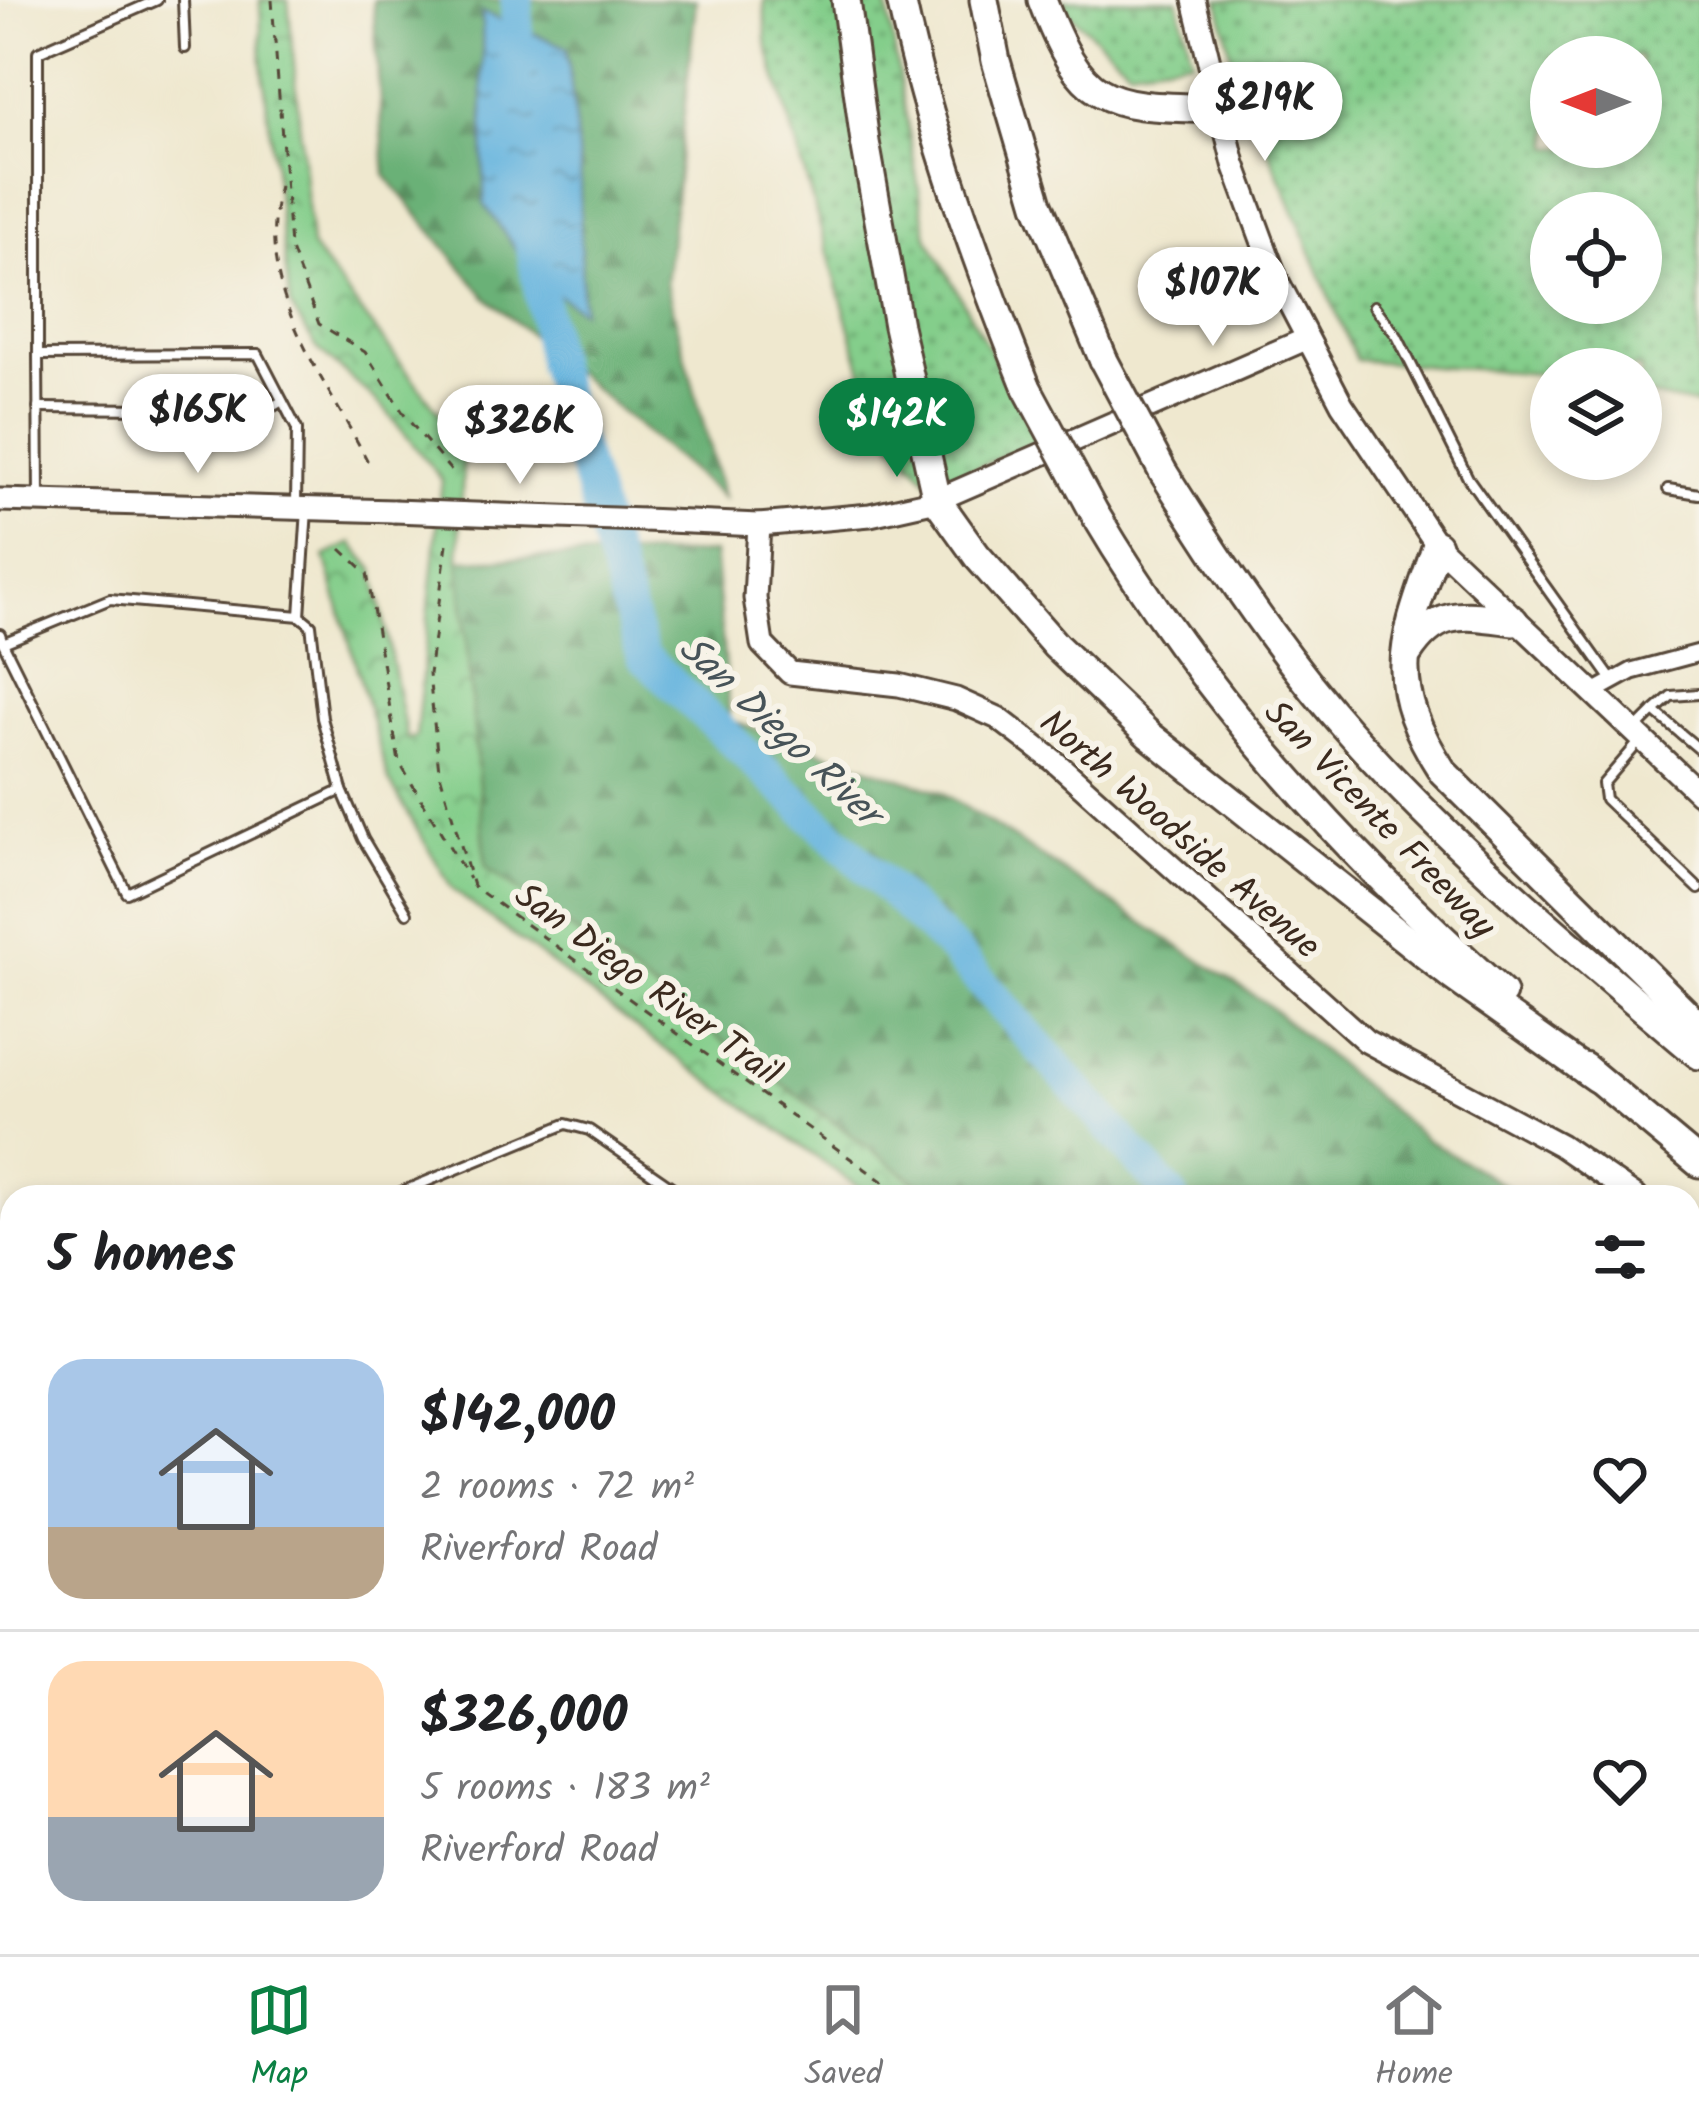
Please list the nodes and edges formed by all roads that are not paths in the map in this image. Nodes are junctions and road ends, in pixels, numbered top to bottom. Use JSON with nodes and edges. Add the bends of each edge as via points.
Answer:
{"nodes":[{"id":1,"x":158,"y":0,"type":"edge"},
{"id":2,"x":183,"y":0,"type":"edge"},
{"id":3,"x":846,"y":0,"type":"edge"},
{"id":4,"x":902,"y":0,"type":"edge"},
{"id":5,"x":984,"y":0,"type":"edge"},
{"id":6,"x":1042,"y":0,"type":"edge"},
{"id":7,"x":1194,"y":0,"type":"edge"},
{"id":8,"x":185,"y":48,"type":"dead end"},
{"id":9,"x":1221,"y":109,"type":"junction"},
{"id":10,"x":1374,"y":306,"type":"dead end"},
{"id":11,"x":1306,"y":339,"type":"junction"},
{"id":12,"x":38,"y":356,"type":"junction"},
{"id":13,"x":282,"y":400,"type":"junction"},
{"id":14,"x":38,"y":408,"type":"junction"},
{"id":15,"x":1668,"y":489,"type":"dead end"},
{"id":16,"x":1699,"y":494,"type":"edge"},
{"id":17,"x":0,"y":500,"type":"edge"},
{"id":18,"x":937,"y":500,"type":"junction"},
{"id":19,"x":39,"y":501,"type":"junction"},
{"id":20,"x":301,"y":507,"type":"junction"},
{"id":21,"x":759,"y":525,"type":"junction"},
{"id":22,"x":1437,"y":545,"type":"junction"},
{"id":23,"x":300,"y":616,"type":"junction"},
{"id":24,"x":1514,"y":621,"type":"junction"},
{"id":25,"x":2,"y":638,"type":"edge"},
{"id":26,"x":1699,"y":652,"type":"edge"},
{"id":27,"x":1403,"y":662,"type":"junction"},
{"id":28,"x":1613,"y":681,"type":"junction"},
{"id":29,"x":1592,"y":693,"type":"junction"},
{"id":30,"x":1699,"y":694,"type":"edge"},
{"id":31,"x":1654,"y":711,"type":"junction"},
{"id":32,"x":1637,"y":736,"type":"junction"},
{"id":33,"x":1699,"y":748,"type":"edge"},
{"id":34,"x":342,"y":790,"type":"junction"},
{"id":35,"x":1699,"y":793,"type":"edge"},
{"id":36,"x":1699,"y":889,"type":"edge"},
{"id":37,"x":407,"y":913,"type":"dead end"},
{"id":38,"x":1699,"y":1026,"type":"edge"},
{"id":39,"x":1699,"y":1054,"type":"edge"},
{"id":40,"x":1596,"y":1078,"type":"junction"},
{"id":41,"x":1699,"y":1162,"type":"edge"},
{"id":42,"x":418,"y":1185,"type":"edge"},
{"id":43,"x":669,"y":1185,"type":"edge"},
{"id":44,"x":1619,"y":1185,"type":"edge"}],
"edges":[{"from":1,"to":12,"type":"lane","via":[[38,52]]},
{"from":2,"to":8,"type":"lane"},
{"from":3,"to":18,"type":"highway","via":[[898,326]]},
{"from":4,"to":40,"type":"highway","name":"San Vicente Freeway","bridge":true,"via":[[963,226],[1027,388],[1148,602],[1291,786]]},
{"from":5,"to":39,"type":"highway","name":"San Vicente Freeway","bridge":true,"via":[[1038,204],[1104,362],[1218,560],[1334,715],[1429,817]]},
{"from":6,"to":9,"type":"highway","via":[[1076,72],[1096,92],[1129,106]]},
{"from":7,"to":9,"type":"main road"},
{"from":9,"to":11,"type":"main road","via":[[1276,278]]},
{"from":10,"to":28,"type":"lane","via":[[1480,497]]},
{"from":11,"to":18,"type":"main road"},
{"from":11,"to":22,"type":"main road"},
{"from":12,"to":13,"type":"lane","via":[[258,354]]},
{"from":12,"to":14,"type":"lane"},
{"from":13,"to":14,"type":"lane","via":[[267,410]]},
{"from":13,"to":20,"type":"lane","via":[[297,429]]},
{"from":14,"to":19,"type":"lane"},
{"from":15,"to":16,"type":"lane"},
{"from":17,"to":19,"type":"main road"},
{"from":18,"to":21,"type":"main road"},
{"from":18,"to":40,"type":"highway","via":[[1056,646],[1149,735],[1452,976]]},
{"from":19,"to":20,"type":"main road"},
{"from":20,"to":21,"type":"main road","bridge":true},
{"from":20,"to":23,"type":"lane"},
{"from":21,"to":44,"type":"main road","name":"North Woodside Avenue","via":[[761,644],[790,673],[899,685],[998,718],[1366,1041]]},
{"from":22,"to":24,"type":"main road"},
{"from":22,"to":27,"type":"highway"},
{"from":23,"to":25,"type":"lane","via":[[110,599]]},
{"from":23,"to":34,"type":"lane","via":[[311,625],[322,718]]},
{"from":24,"to":27,"type":"highway","via":[[1449,616],[1423,631]]},
{"from":24,"to":29,"type":"main road"},
{"from":25,"to":34,"type":"lane","via":[[127,893]]},
{"from":26,"to":28,"type":"street"},
{"from":27,"to":38,"type":"highway","via":[[1418,735],[1442,772]]},
{"from":28,"to":29,"type":"street"},
{"from":29,"to":32,"type":"main road"},
{"from":30,"to":31,"type":"lane","via":[[1671,696]]},
{"from":31,"to":32,"type":"lane"},
{"from":31,"to":33,"type":"lane"},
{"from":32,"to":35,"type":"main road"},
{"from":32,"to":36,"type":"lane","via":[[1603,784],[1605,799]]},
{"from":34,"to":37,"type":"lane"},
{"from":40,"to":41,"type":"highway","name":"San Vicente Freeway"},
{"from":42,"to":43,"type":"lane","via":[[566,1124],[589,1130]]}]}
